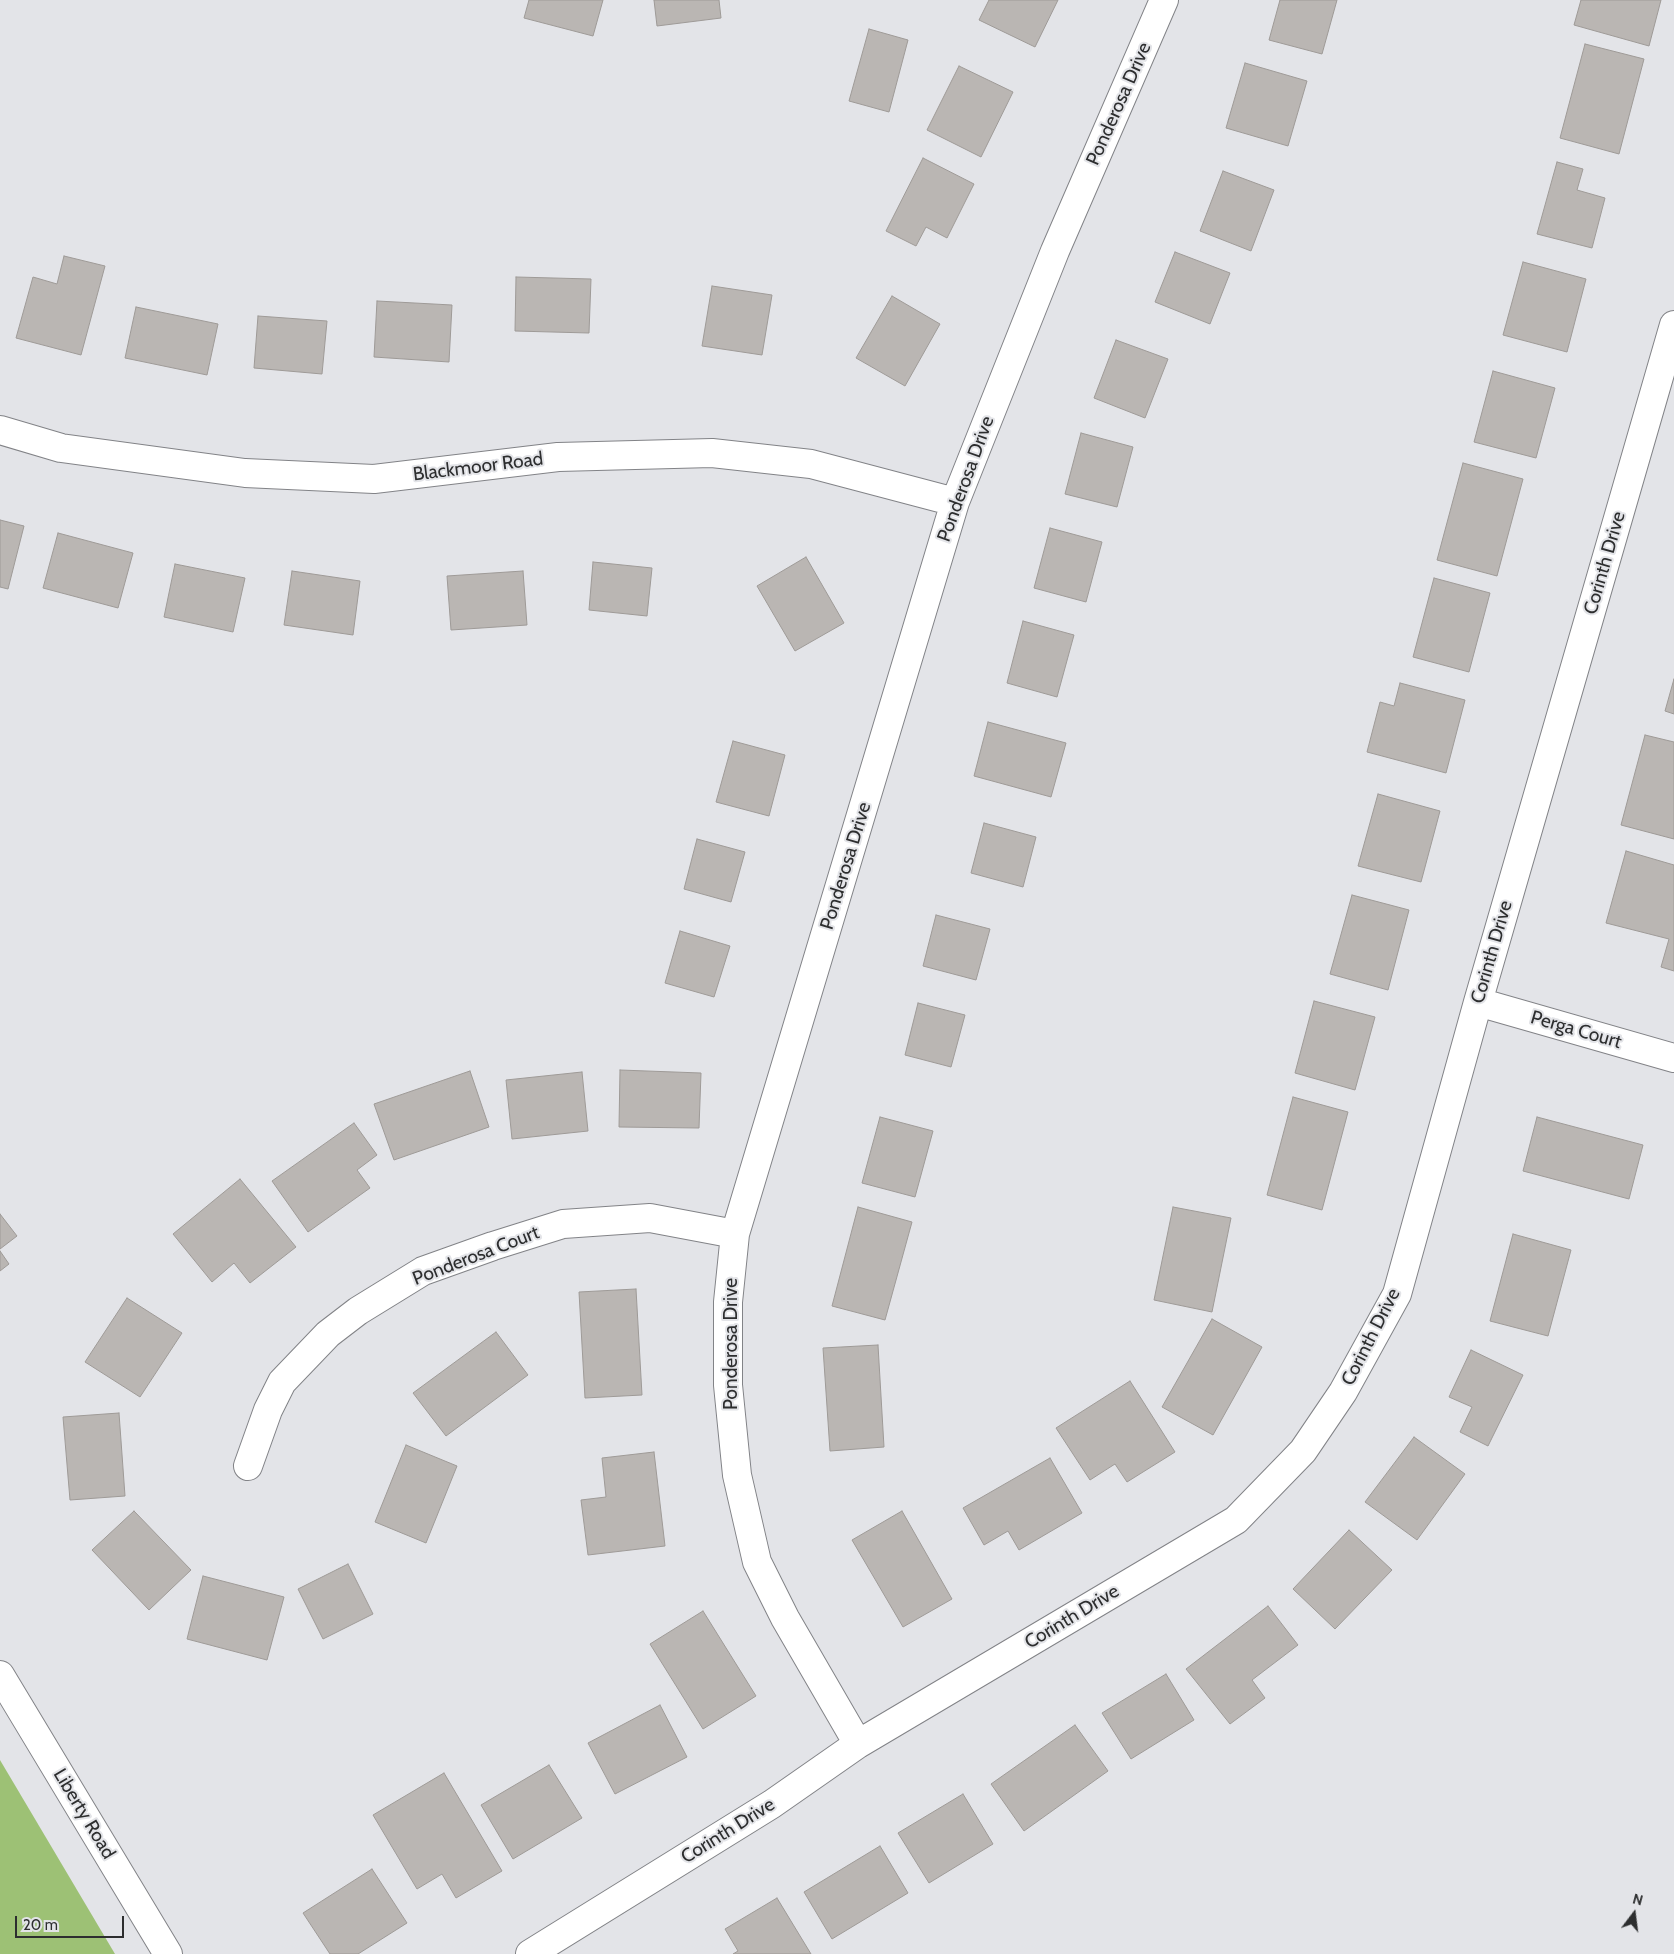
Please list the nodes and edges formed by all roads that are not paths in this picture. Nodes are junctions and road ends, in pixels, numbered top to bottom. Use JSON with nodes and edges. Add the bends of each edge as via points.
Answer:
{"nodes":[{"id":1,"x":1164,"y":0,"type":"edge"},
{"id":2,"x":1674,"y":325,"type":"edge"},
{"id":3,"x":0,"y":430,"type":"edge"},
{"id":4,"x":955,"y":502,"type":"junction"},
{"id":5,"x":1478,"y":1002,"type":"junction"},
{"id":6,"x":1674,"y":1058,"type":"edge"},
{"id":7,"x":735,"y":1234,"type":"junction"},
{"id":8,"x":248,"y":1466,"type":"dead end"},
{"id":9,"x":0,"y":1675,"type":"edge"},
{"id":10,"x":858,"y":1744,"type":"junction"},
{"id":11,"x":168,"y":1954,"type":"edge"},
{"id":12,"x":530,"y":1954,"type":"edge"}],
"edges":[{"from":1,"to":4,"type":"street","name":"Ponderosa Drive","via":[[1055,252]]},
{"from":2,"to":5,"type":"street","name":"Corinth Drive"},
{"from":3,"to":4,"type":"street","name":"Blackmoor Road","via":[[61,448],[245,473],[374,478],[558,457],[712,453],[811,464]]},
{"from":4,"to":7,"type":"street","name":"Ponderosa Drive"},
{"from":5,"to":6,"type":"street","name":"Perga Court"},
{"from":5,"to":10,"type":"street","name":"Corinth Drive","via":[[1396,1294],[1343,1392],[1302,1451],[1236,1520]]},
{"from":7,"to":8,"type":"street","name":"Ponderosa Court","via":[[650,1218],[563,1224],[423,1271],[358,1311],[328,1334],[282,1382]]},
{"from":7,"to":10,"type":"street","name":"Ponderosa Drive","via":[[728,1302],[728,1385],[737,1476],[757,1562],[785,1618]]},
{"from":9,"to":11,"type":"street","name":"Liberty Road"},
{"from":10,"to":12,"type":"street","name":"Corinth Drive","via":[[772,1804]]}]}
